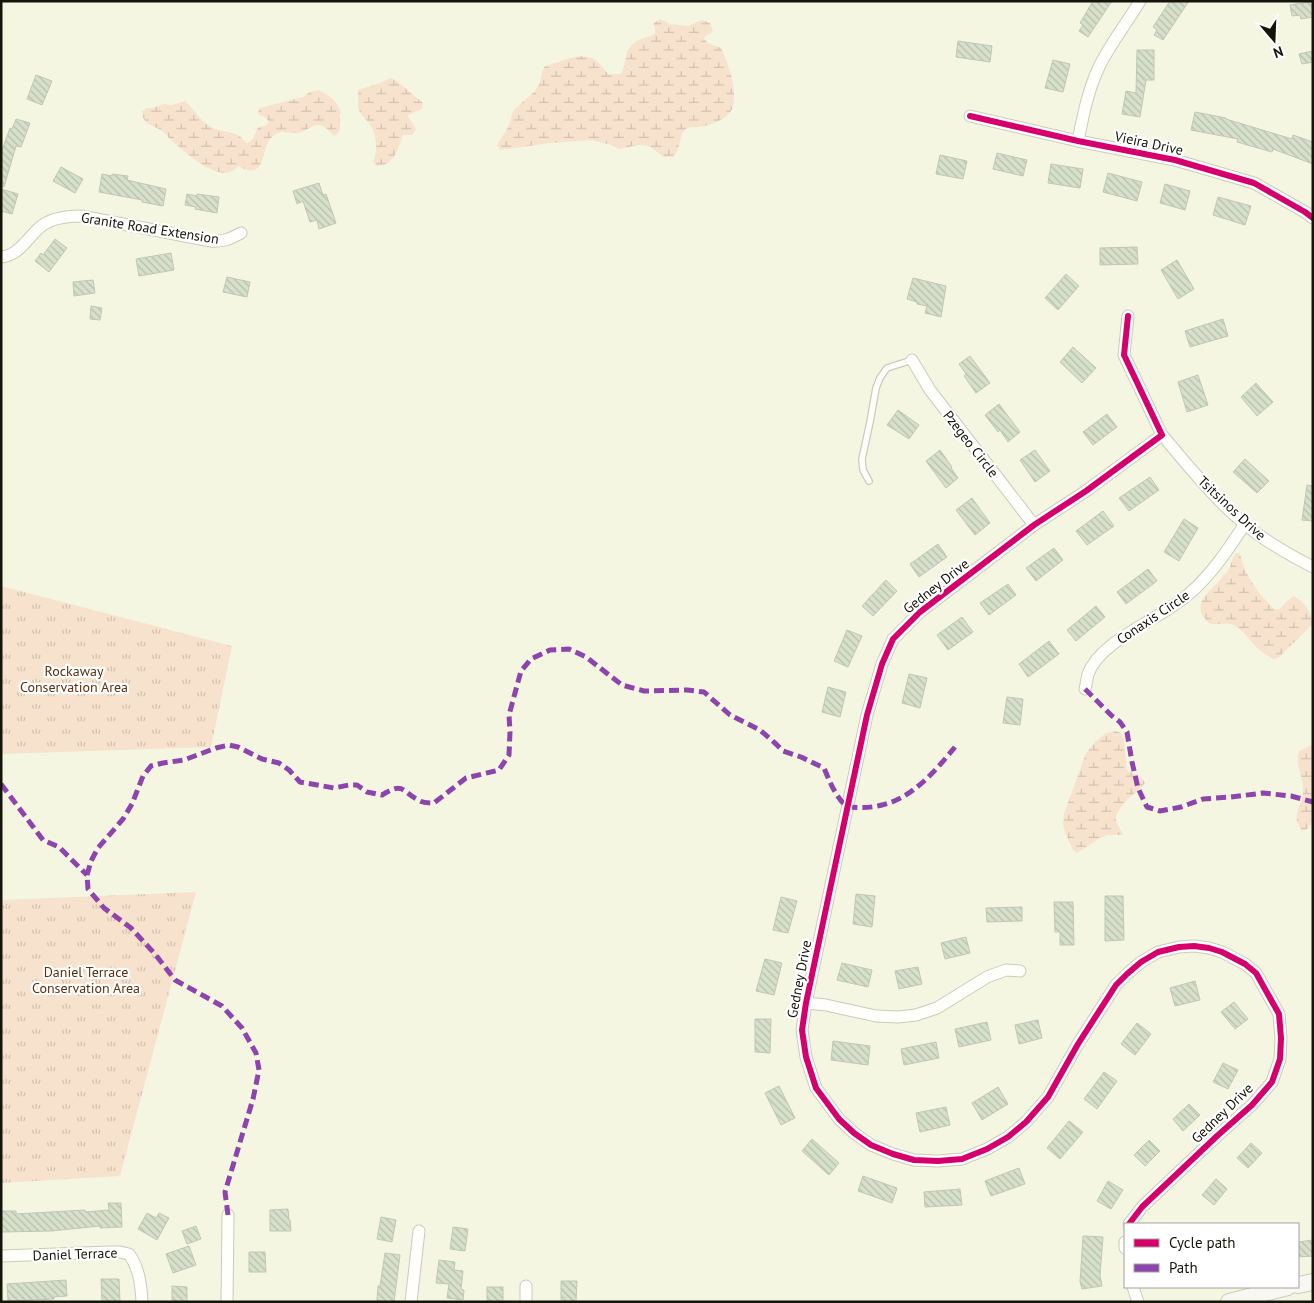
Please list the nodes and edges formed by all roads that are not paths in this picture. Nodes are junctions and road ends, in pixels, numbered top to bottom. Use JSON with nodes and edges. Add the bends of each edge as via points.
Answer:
{"nodes":[{"id":1,"x":1140,"y":1,"type":"edge"},
{"id":2,"x":970,"y":116,"type":"dead end"},
{"id":3,"x":1078,"y":142,"type":"junction"},
{"id":4,"x":1313,"y":218,"type":"edge"},
{"id":5,"x":241,"y":233,"type":"dead end"},
{"id":6,"x":1,"y":257,"type":"edge"},
{"id":7,"x":1128,"y":316,"type":"dead end"},
{"id":8,"x":912,"y":360,"type":"joint"},
{"id":9,"x":1162,"y":435,"type":"junction"},
{"id":10,"x":869,"y":481,"type":"dead end"},
{"id":11,"x":1245,"y":524,"type":"junction"},
{"id":12,"x":1034,"y":525,"type":"junction"},
{"id":13,"x":1313,"y":567,"type":"edge"},
{"id":14,"x":1085,"y":689,"type":"dead end"},
{"id":15,"x":1020,"y":971,"type":"dead end"},
{"id":16,"x":806,"y":1003,"type":"junction"},
{"id":17,"x":228,"y":1215,"type":"dead end"},
{"id":18,"x":1130,"y":1223,"type":"edge"},
{"id":19,"x":419,"y":1231,"type":"dead end"},
{"id":20,"x":1,"y":1256,"type":"edge"},
{"id":21,"x":1313,"y":1282,"type":"edge"},
{"id":22,"x":1299,"y":1285,"type":"edge"},
{"id":23,"x":526,"y":1286,"type":"dead end"},
{"id":24,"x":1134,"y":1288,"type":"edge"},
{"id":25,"x":1284,"y":1288,"type":"edge"},
{"id":26,"x":142,"y":1302,"type":"edge"},
{"id":27,"x":227,"y":1302,"type":"edge"},
{"id":28,"x":411,"y":1302,"type":"edge"},
{"id":29,"x":526,"y":1302,"type":"edge"},
{"id":30,"x":1138,"y":1302,"type":"edge"},
{"id":31,"x":1229,"y":1302,"type":"edge"}],
"edges":[{"from":1,"to":3,"type":"street","via":[[1094,78]]},
{"from":2,"to":3,"type":"street","name":"Vieira Drive"},
{"from":3,"to":4,"type":"street","name":"Vieira Drive","via":[[1175,160],[1254,183]]},
{"from":5,"to":6,"type":"street","name":"Granite Road Extension","via":[[221,242],[70,216],[48,222],[16,252]]},
{"from":7,"to":9,"type":"street","via":[[1124,355]]},
{"from":8,"to":10,"type":"lane","via":[[887,368],[876,388],[862,460]]},
{"from":8,"to":12,"type":"street","name":"Pzegeo Circle","via":[[930,390]]},
{"from":9,"to":11,"type":"street","name":"Tsitsinos Drive"},
{"from":9,"to":12,"type":"street","name":"Gedney Drive"},
{"from":11,"to":13,"type":"street","name":"Tsitsinos Drive","via":[[1283,551]]},
{"from":11,"to":14,"type":"street","name":"Conaxis Circle","via":[[1191,593],[1105,650],[1088,674]]},
{"from":12,"to":16,"type":"street","name":"Gedney Drive","via":[[920,612],[893,638],[867,715]]},
{"from":15,"to":16,"type":"street","via":[[1006,970],[987,977],[937,1008],[916,1015],[876,1016]]},
{"from":16,"to":18,"type":"street","name":"Gedney Drive","via":[[802,1030],[806,1057],[816,1088],[826,1104],[854,1134],[871,1145],[914,1160],[938,1162],[962,1159],[987,1150],[1026,1122],[1048,1097],[1116,985],[1140,962],[1158,952],[1194,946],[1222,952],[1245,964],[1256,973],[1279,1014],[1280,1059],[1272,1082]]},
{"from":17,"to":27,"type":"street"},
{"from":19,"to":28,"type":"street"},
{"from":20,"to":26,"type":"street","name":"Daniel Terrace","via":[[129,1254],[139,1275]]},
{"from":21,"to":22,"type":"main road"},
{"from":23,"to":29,"type":"street"},
{"from":24,"to":30,"type":"street"},
{"from":25,"to":31,"type":"main road"}]}
